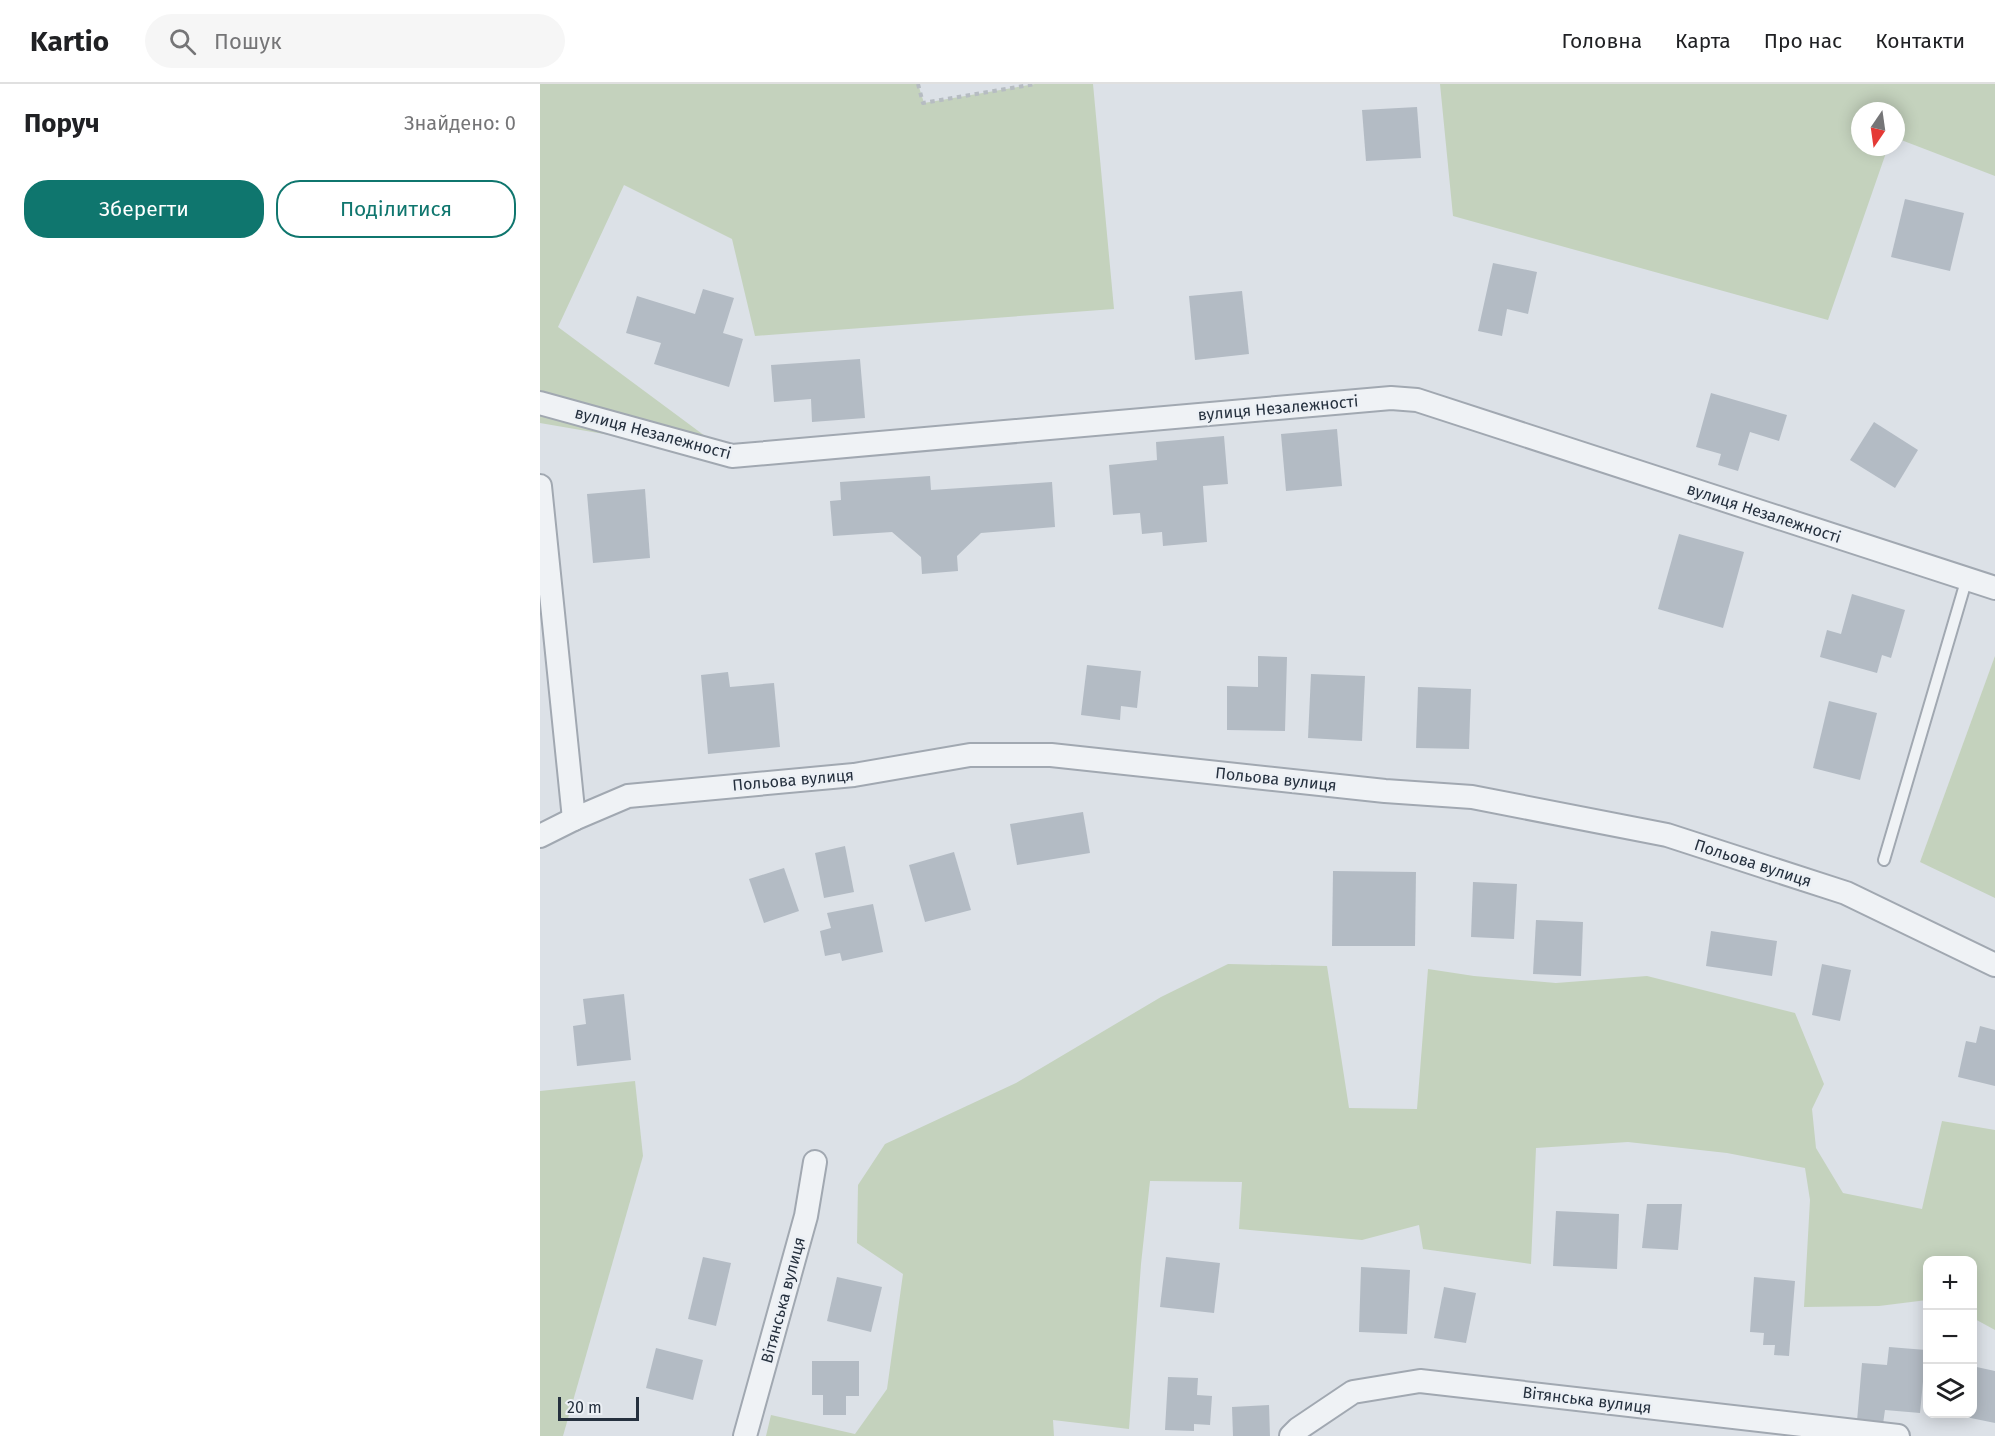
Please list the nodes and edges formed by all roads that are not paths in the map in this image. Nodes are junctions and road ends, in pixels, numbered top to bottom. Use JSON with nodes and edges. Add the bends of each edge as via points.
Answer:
{"nodes":[{"id":1,"x":540,"y":403,"type":"edge"},
{"id":2,"x":540,"y":486,"type":"edge"},
{"id":3,"x":1967,"y":578,"type":"junction"},
{"id":4,"x":1995,"y":588,"type":"edge"},
{"id":5,"x":574,"y":819,"type":"junction"},
{"id":6,"x":540,"y":836,"type":"edge"},
{"id":7,"x":1884,"y":860,"type":"dead end"},
{"id":8,"x":1995,"y":965,"type":"edge"},
{"id":9,"x":815,"y":1162,"type":"dead end"},
{"id":10,"x":745,"y":1436,"type":"edge"},
{"id":11,"x":1291,"y":1436,"type":"edge"},
{"id":12,"x":1898,"y":1436,"type":"edge"}],
"edges":[{"from":1,"to":3,"type":"street","name":"вулиця Незалежності","via":[[732,456],[1391,398],[1417,400]]},
{"from":2,"to":5,"type":"street"},
{"from":3,"to":4,"type":"street","name":"вулиця Незалежності"},
{"from":3,"to":7,"type":"lane"},
{"from":5,"to":6,"type":"street","name":"Польова вулиця"},
{"from":5,"to":8,"type":"street","name":"Польова вулиця","via":[[628,796],[854,775],[970,755],[1051,755],[1472,797],[1667,835],[1846,892]]},
{"from":9,"to":10,"type":"street","name":"Вітянська вулиця","via":[[806,1215]]},
{"from":11,"to":12,"type":"street","name":"Вітянська вулиця","via":[[1353,1392],[1419,1381]]}]}
